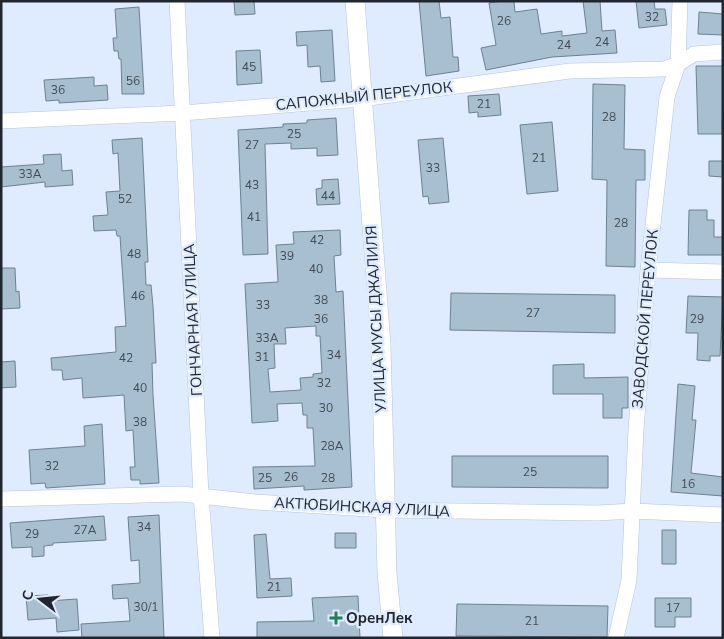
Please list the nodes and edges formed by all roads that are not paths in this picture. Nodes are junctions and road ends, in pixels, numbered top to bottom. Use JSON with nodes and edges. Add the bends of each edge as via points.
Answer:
{"nodes":[{"id":1,"x":177,"y":1,"type":"edge"},
{"id":2,"x":355,"y":1,"type":"edge"},
{"id":3,"x":680,"y":1,"type":"edge"},
{"id":4,"x":723,"y":52,"type":"edge"},
{"id":5,"x":671,"y":66,"type":"junction"},
{"id":6,"x":360,"y":99,"type":"junction"},
{"id":7,"x":182,"y":113,"type":"junction"},
{"id":8,"x":1,"y":121,"type":"edge"},
{"id":9,"x":648,"y":270,"type":"junction"},
{"id":10,"x":723,"y":272,"type":"edge"},
{"id":11,"x":201,"y":495,"type":"junction"},
{"id":12,"x":1,"y":499,"type":"edge"},
{"id":13,"x":385,"y":510,"type":"junction"},
{"id":14,"x":633,"y":512,"type":"junction"},
{"id":15,"x":723,"y":515,"type":"edge"},
{"id":16,"x":212,"y":638,"type":"edge"},
{"id":17,"x":393,"y":638,"type":"edge"},
{"id":18,"x":616,"y":638,"type":"edge"}],
"edges":[{"from":1,"to":7,"type":"street","name":"ГОНЧАРНАЯ УЛИЦА"},
{"from":2,"to":6,"type":"street","name":"УЛИЦА МУСЫ ДЖАЛИЛЯ"},
{"from":3,"to":5,"type":"street"},
{"from":4,"to":5,"type":"street","name":"САПОЖНЫЙ ПЕРЕУЛОК","via":[[694,54]]},
{"from":5,"to":6,"type":"street","name":"САПОЖНЫЙ ПЕРЕУЛОК","via":[[570,71]]},
{"from":5,"to":9,"type":"street","name":"ЗАВОДСКОЙ ПЕРЕУЛОК"},
{"from":6,"to":7,"type":"street","name":"САПОЖНЫЙ ПЕРЕУЛОК"},
{"from":6,"to":13,"type":"street","name":"УЛИЦА МУСЫ ДЖАЛИЛЯ","via":[[381,345]]},
{"from":7,"to":8,"type":"street","name":"САПОЖНЫЙ ПЕРЕУЛОК"},
{"from":7,"to":11,"type":"street","name":"ГОНЧАРНАЯ УЛИЦА"},
{"from":9,"to":10,"type":"street"},
{"from":9,"to":14,"type":"street","name":"ЗАВОДСКОЙ ПЕРЕУЛОК"},
{"from":11,"to":12,"type":"street","name":"АКТЮБИНСКАЯ УЛИЦА"},
{"from":11,"to":13,"type":"street","name":"АКТЮБИНСКАЯ УЛИЦА","via":[[255,502]]},
{"from":11,"to":16,"type":"street","name":"ГОНЧАРНАЯ УЛИЦА"},
{"from":13,"to":14,"type":"street","name":"АКТЮБИНСКАЯ УЛИЦА"},
{"from":13,"to":17,"type":"street","name":"УЛИЦА МУСЫ ДЖАЛИЛЯ"},
{"from":14,"to":15,"type":"street","name":"АКТЮБИНСКАЯ УЛИЦА"},
{"from":14,"to":18,"type":"street","name":"ЗАВОДСКОЙ ПЕРЕУЛОК","via":[[629,580]]}]}
